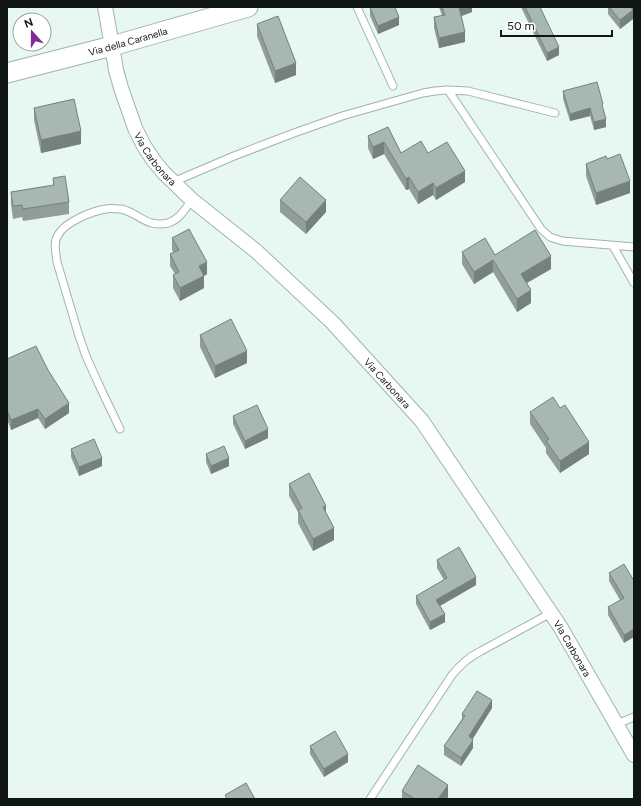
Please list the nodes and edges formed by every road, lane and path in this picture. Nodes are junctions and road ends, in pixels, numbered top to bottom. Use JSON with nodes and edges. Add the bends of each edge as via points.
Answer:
{"nodes":[{"id":1,"x":105,"y":7,"type":"edge"},
{"id":2,"x":248,"y":7,"type":"edge"},
{"id":3,"x":357,"y":7,"type":"edge"},
{"id":4,"x":112,"y":46,"type":"junction"},
{"id":5,"x":7,"y":73,"type":"edge"},
{"id":6,"x":393,"y":86,"type":"dead end"},
{"id":7,"x":448,"y":90,"type":"junction"},
{"id":8,"x":555,"y":113,"type":"dead end"},
{"id":9,"x":173,"y":182,"type":"junction"},
{"id":10,"x":192,"y":200,"type":"junction"},
{"id":11,"x":612,"y":246,"type":"junction"},
{"id":12,"x":634,"y":247,"type":"edge"},
{"id":13,"x":634,"y":283,"type":"edge"},
{"id":14,"x":120,"y":429,"type":"dead end"},
{"id":15,"x":550,"y":612,"type":"junction"},
{"id":16,"x":634,"y":717,"type":"edge"},
{"id":17,"x":617,"y":724,"type":"junction"},
{"id":18,"x":634,"y":755,"type":"edge"},
{"id":19,"x":370,"y":799,"type":"edge"}],
"edges":[{"from":1,"to":4,"type":"street","name":"Via Carbonara"},
{"from":2,"to":4,"type":"main road","name":"Via della Caranella"},
{"from":3,"to":6,"type":"lane"},
{"from":4,"to":5,"type":"main road","name":"Via della Caranella"},
{"from":4,"to":9,"type":"street","name":"Via Carbonara","via":[[119,84],[135,128],[154,161]]},
{"from":7,"to":8,"type":"lane","via":[[468,92]]},
{"from":7,"to":9,"type":"lane","via":[[423,93],[319,124]]},
{"from":7,"to":11,"type":"lane","via":[[545,233],[562,242]]},
{"from":9,"to":10,"type":"street","name":"Via Carbonara"},
{"from":10,"to":14,"type":"lane","via":[[179,217],[168,222],[145,221],[129,211],[105,209],[75,220],[64,227],[57,236],[57,262],[81,341]]},
{"from":10,"to":15,"type":"street","name":"Via Carbonara","via":[[256,251],[333,323],[422,421]]},
{"from":11,"to":12,"type":"lane"},
{"from":11,"to":13,"type":"lane"},
{"from":15,"to":17,"type":"street","name":"Via Carbonara"},
{"from":15,"to":19,"type":"lane","via":[[480,650],[460,666]]},
{"from":16,"to":17,"type":"lane"},
{"from":17,"to":18,"type":"street","name":"Via Carbonara"}]}
